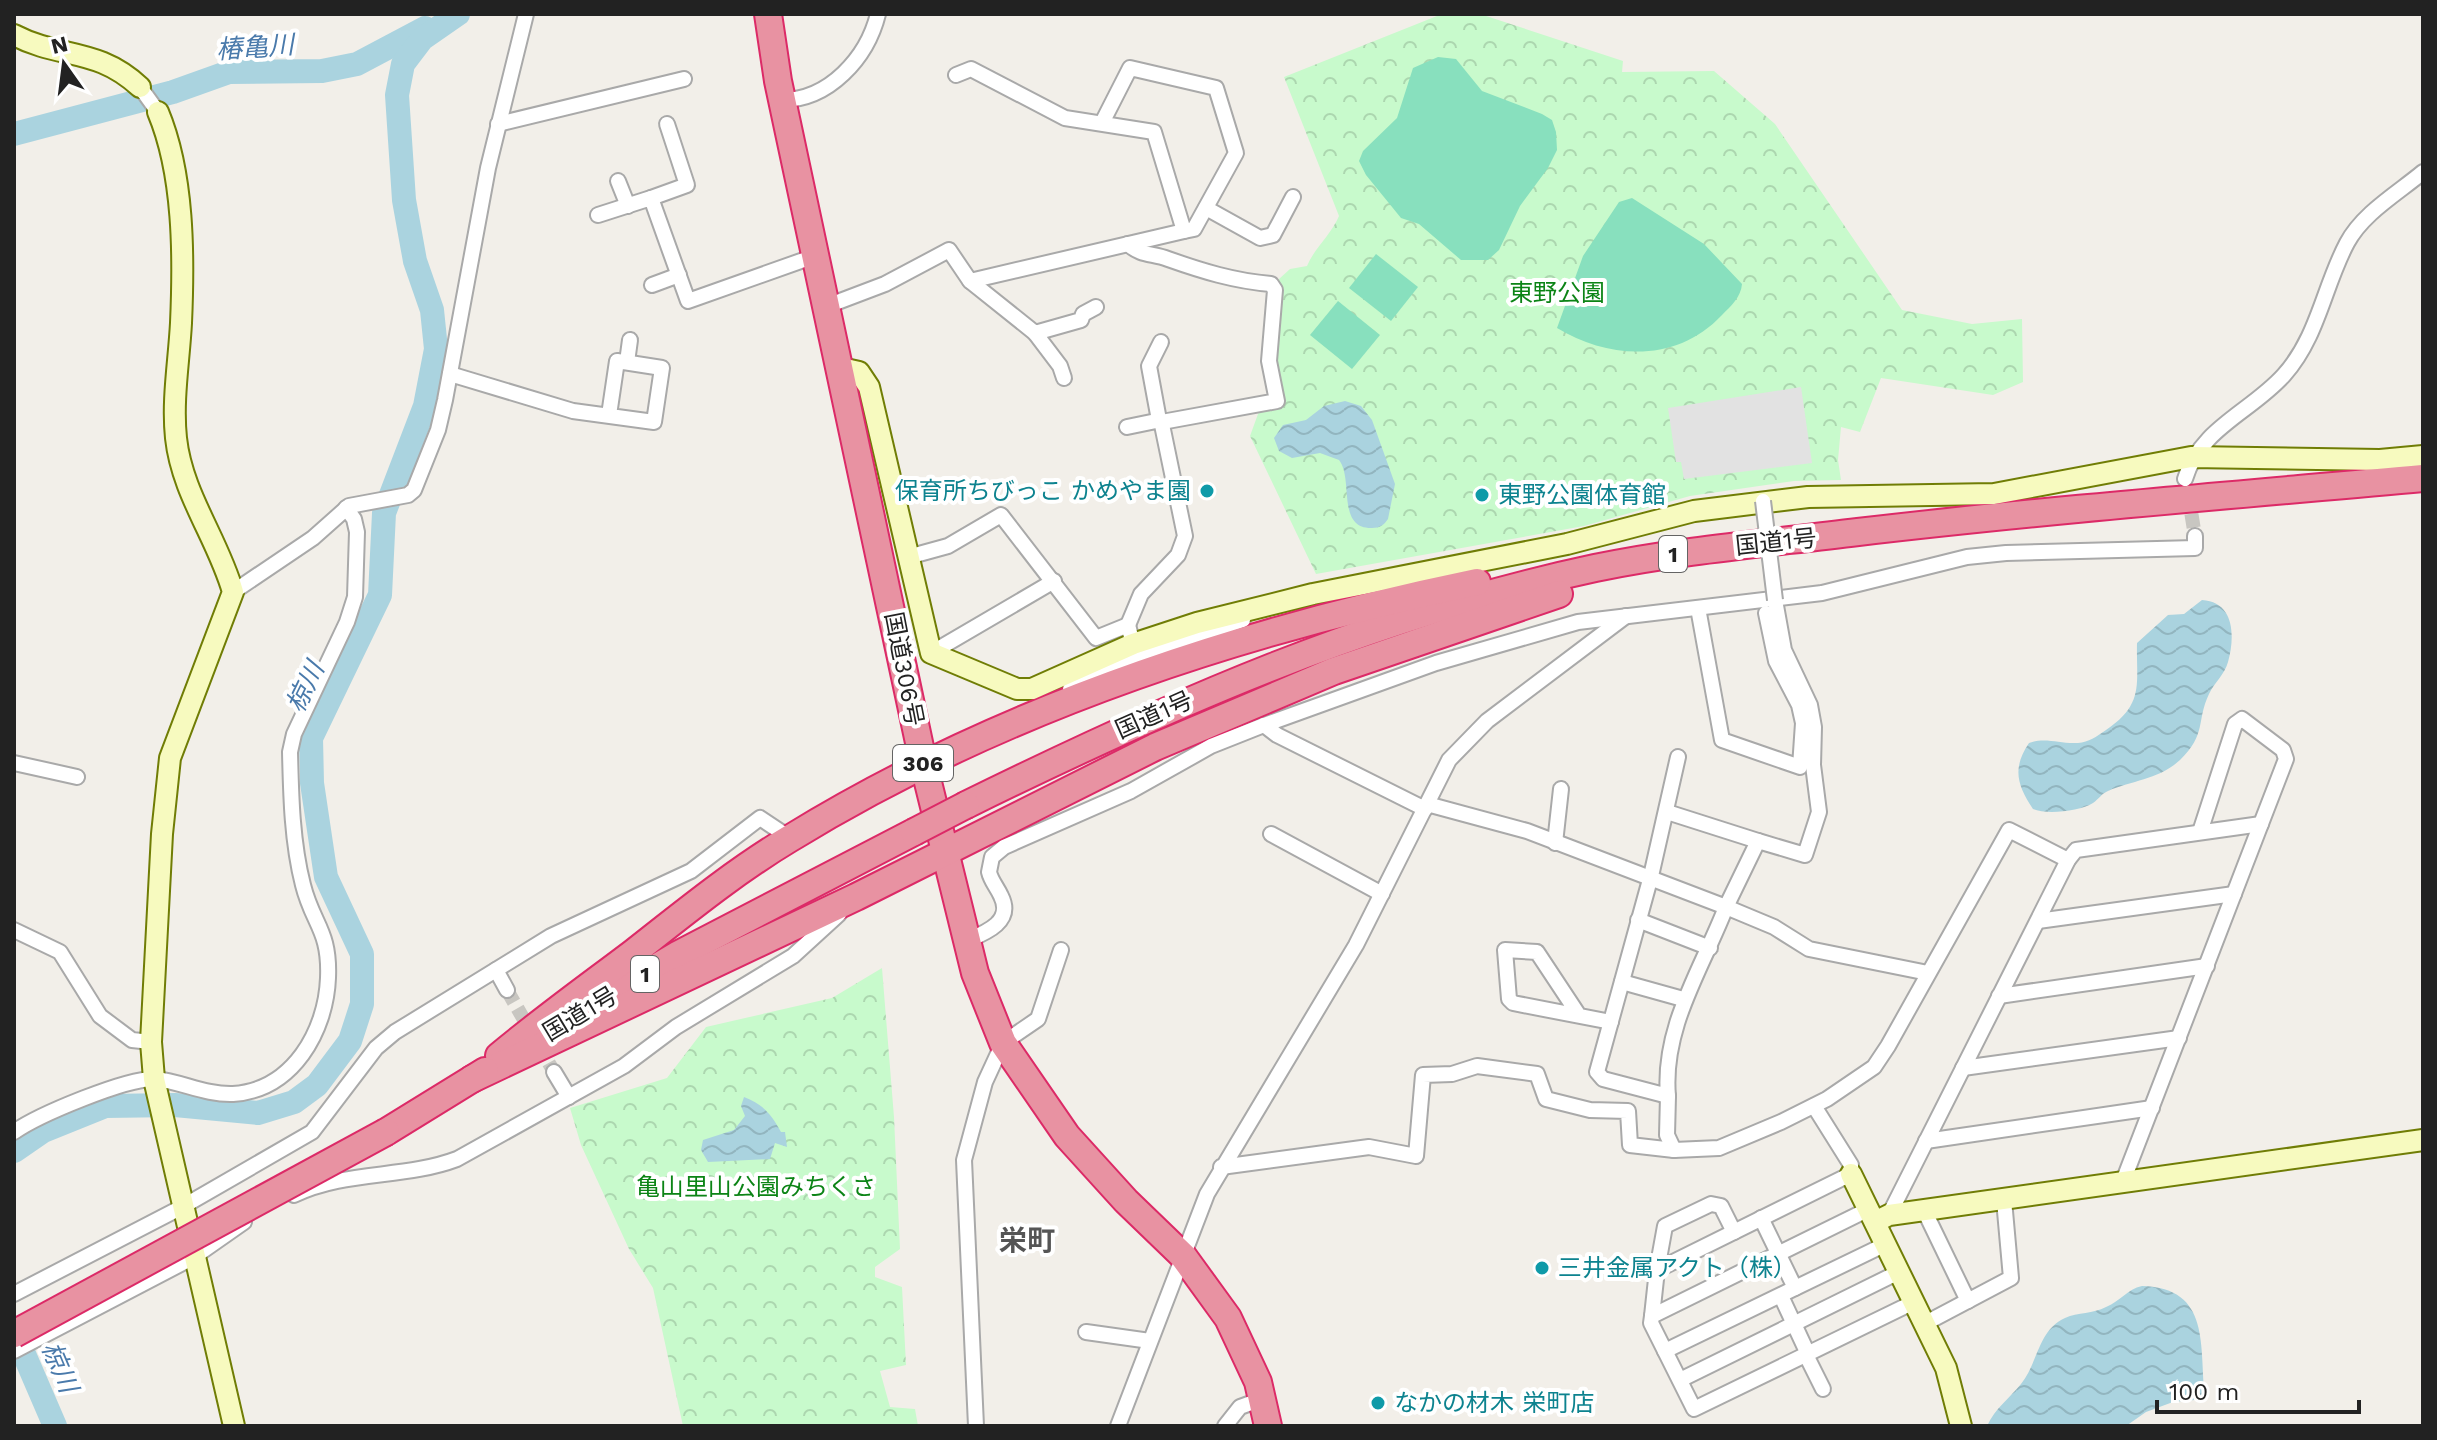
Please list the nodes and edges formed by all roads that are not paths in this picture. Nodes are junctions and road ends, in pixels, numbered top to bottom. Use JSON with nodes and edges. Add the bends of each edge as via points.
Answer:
{"nodes":[{"id":1,"x":526,"y":14,"type":"edge"},
{"id":2,"x":768,"y":14,"type":"edge"},
{"id":3,"x":878,"y":14,"type":"edge"},
{"id":4,"x":14,"y":35,"type":"edge"},
{"id":5,"x":956,"y":75,"type":"dead end"},
{"id":6,"x":684,"y":79,"type":"dead end"},
{"id":7,"x":140,"y":87,"type":"joint"},
{"id":8,"x":782,"y":100,"type":"junction"},
{"id":9,"x":158,"y":112,"type":"joint"},
{"id":10,"x":1103,"y":121,"type":"junction"},
{"id":11,"x":498,"y":124,"type":"junction"},
{"id":12,"x":667,"y":124,"type":"dead end"},
{"id":13,"x":2423,"y":172,"type":"edge"},
{"id":14,"x":618,"y":181,"type":"dead end"},
{"id":15,"x":1293,"y":197,"type":"dead end"},
{"id":16,"x":651,"y":198,"type":"junction"},
{"id":17,"x":628,"y":206,"type":"junction"},
{"id":18,"x":1206,"y":208,"type":"junction"},
{"id":19,"x":598,"y":215,"type":"dead end"},
{"id":20,"x":1184,"y":231,"type":"junction"},
{"id":21,"x":1128,"y":244,"type":"junction"},
{"id":22,"x":815,"y":256,"type":"junction"},
{"id":23,"x":679,"y":275,"type":"junction"},
{"id":24,"x":970,"y":281,"type":"junction"},
{"id":25,"x":652,"y":285,"type":"dead end"},
{"id":26,"x":827,"y":306,"type":"junction"},
{"id":27,"x":1096,"y":307,"type":"dead end"},
{"id":28,"x":1035,"y":333,"type":"junction"},
{"id":29,"x":630,"y":340,"type":"dead end"},
{"id":30,"x":1161,"y":342,"type":"dead end"},
{"id":31,"x":627,"y":362,"type":"junction"},
{"id":32,"x":841,"y":368,"type":"junction"},
{"id":33,"x":450,"y":374,"type":"junction"},
{"id":34,"x":1064,"y":378,"type":"dead end"},
{"id":35,"x":609,"y":415,"type":"junction"},
{"id":36,"x":1160,"y":421,"type":"junction"},
{"id":37,"x":1127,"y":427,"type":"dead end"},
{"id":38,"x":2423,"y":456,"type":"edge"},
{"id":39,"x":2191,"y":457,"type":"junction"},
{"id":40,"x":2423,"y":478,"type":"edge"},
{"id":41,"x":2185,"y":479,"type":"tunnel mouth"},
{"id":42,"x":1763,"y":501,"type":"junction"},
{"id":43,"x":351,"y":506,"type":"junction"},
{"id":44,"x":2195,"y":536,"type":"dead end"},
{"id":45,"x":1701,"y":550,"type":"junction"},
{"id":46,"x":908,"y":557,"type":"junction"},
{"id":47,"x":1594,"y":568,"type":"junction"},
{"id":48,"x":1054,"y":581,"type":"junction"},
{"id":49,"x":233,"y":592,"type":"junction"},
{"id":50,"x":1313,"y":594,"type":"junction"},
{"id":51,"x":1775,"y":600,"type":"junction"},
{"id":52,"x":1698,"y":608,"type":"junction"},
{"id":53,"x":1766,"y":613,"type":"dead end"},
{"id":54,"x":1629,"y":614,"type":"junction"},
{"id":55,"x":1130,"y":634,"type":"junction"},
{"id":56,"x":931,"y":653,"type":"junction"},
{"id":57,"x":1034,"y":716,"type":"junction"},
{"id":58,"x":1264,"y":725,"type":"junction"},
{"id":59,"x":1678,"y":757,"type":"dead end"},
{"id":60,"x":14,"y":763,"type":"edge"},
{"id":61,"x":924,"y":766,"type":"junction"},
{"id":62,"x":77,"y":777,"type":"dead end"},
{"id":63,"x":1561,"y":789,"type":"dead end"},
{"id":64,"x":1426,"y":807,"type":"junction"},
{"id":65,"x":1667,"y":812,"type":"junction"},
{"id":66,"x":2261,"y":824,"type":"junction"},
{"id":67,"x":2200,"y":832,"type":"junction"},
{"id":68,"x":1271,"y":834,"type":"dead end"},
{"id":69,"x":790,"y":838,"type":"junction"},
{"id":70,"x":1758,"y":841,"type":"junction"},
{"id":71,"x":1555,"y":843,"type":"junction"},
{"id":72,"x":945,"y":852,"type":"junction"},
{"id":73,"x":2068,"y":860,"type":"junction"},
{"id":74,"x":1651,"y":876,"type":"junction"},
{"id":75,"x":1382,"y":894,"type":"junction"},
{"id":76,"x":2234,"y":894,"type":"junction"},
{"id":77,"x":856,"y":897,"type":"junction"},
{"id":78,"x":1726,"y":907,"type":"junction"},
{"id":79,"x":1638,"y":920,"type":"junction"},
{"id":80,"x":2038,"y":921,"type":"junction"},
{"id":81,"x":14,"y":930,"type":"edge"},
{"id":82,"x":966,"y":941,"type":"junction"},
{"id":83,"x":1710,"y":948,"type":"junction"},
{"id":84,"x":1061,"y":950,"type":"dead end"},
{"id":85,"x":2207,"y":966,"type":"junction"},
{"id":86,"x":496,"y":970,"type":"junction"},
{"id":87,"x":1928,"y":973,"type":"junction"},
{"id":88,"x":1622,"y":982,"type":"junction"},
{"id":89,"x":507,"y":990,"type":"tunnel mouth"},
{"id":90,"x":1999,"y":996,"type":"junction"},
{"id":91,"x":1683,"y":999,"type":"junction"},
{"id":92,"x":1578,"y":1014,"type":"junction"},
{"id":93,"x":1611,"y":1022,"type":"junction"},
{"id":94,"x":2179,"y":1038,"type":"junction"},
{"id":95,"x":151,"y":1042,"type":"junction"},
{"id":96,"x":1003,"y":1043,"type":"junction"},
{"id":97,"x":1963,"y":1068,"type":"junction"},
{"id":98,"x":554,"y":1072,"type":"tunnel mouth"},
{"id":99,"x":154,"y":1079,"type":"junction"},
{"id":100,"x":472,"y":1079,"type":"junction"},
{"id":101,"x":1668,"y":1096,"type":"junction"},
{"id":102,"x":569,"y":1097,"type":"junction"},
{"id":103,"x":1814,"y":1106,"type":"junction"},
{"id":104,"x":2152,"y":1108,"type":"junction"},
{"id":105,"x":14,"y":1132,"type":"edge"},
{"id":106,"x":2423,"y":1140,"type":"edge"},
{"id":107,"x":1926,"y":1141,"type":"junction"},
{"id":108,"x":1674,"y":1150,"type":"junction"},
{"id":109,"x":1221,"y":1167,"type":"junction"},
{"id":110,"x":1851,"y":1174,"type":"junction"},
{"id":111,"x":2122,"y":1184,"type":"junction"},
{"id":112,"x":2004,"y":1200,"type":"junction"},
{"id":113,"x":182,"y":1207,"type":"junction"},
{"id":114,"x":1924,"y":1210,"type":"junction"},
{"id":115,"x":1877,"y":1215,"type":"junction"},
{"id":116,"x":1761,"y":1218,"type":"junction"},
{"id":117,"x":1734,"y":1232,"type":"junction"},
{"id":118,"x":1886,"y":1244,"type":"junction"},
{"id":119,"x":1779,"y":1254,"type":"junction"},
{"id":120,"x":1183,"y":1256,"type":"junction"},
{"id":121,"x":194,"y":1257,"type":"junction"},
{"id":122,"x":1657,"y":1270,"type":"junction"},
{"id":123,"x":1899,"y":1272,"type":"junction"},
{"id":124,"x":1795,"y":1288,"type":"junction"},
{"id":125,"x":14,"y":1294,"type":"edge"},
{"id":126,"x":1781,"y":1296,"type":"junction"},
{"id":127,"x":1968,"y":1301,"type":"junction"},
{"id":128,"x":1914,"y":1302,"type":"junction"},
{"id":129,"x":1652,"y":1316,"type":"junction"},
{"id":130,"x":1794,"y":1324,"type":"junction"},
{"id":131,"x":1924,"y":1324,"type":"junction"},
{"id":132,"x":1086,"y":1332,"type":"dead end"},
{"id":133,"x":24,"y":1338,"type":"edge"},
{"id":134,"x":1150,"y":1341,"type":"junction"},
{"id":135,"x":14,"y":1351,"type":"edge"},
{"id":136,"x":1665,"y":1351,"type":"junction"},
{"id":137,"x":1807,"y":1355,"type":"junction"},
{"id":138,"x":1680,"y":1380,"type":"junction"},
{"id":139,"x":1823,"y":1389,"type":"dead end"},
{"id":140,"x":1262,"y":1399,"type":"junction"},
{"id":141,"x":234,"y":1426,"type":"edge"},
{"id":142,"x":976,"y":1426,"type":"edge"},
{"id":143,"x":1118,"y":1426,"type":"edge"},
{"id":144,"x":1225,"y":1426,"type":"edge"},
{"id":145,"x":1268,"y":1426,"type":"edge"},
{"id":146,"x":1961,"y":1426,"type":"edge"}],
"edges":[{"from":1,"to":11,"type":"street"},
{"from":2,"to":8,"type":"highway","name":"国道306号","number":"306"},
{"from":3,"to":8,"type":"street","via":[[865,46],[838,78],[814,94]]},
{"from":4,"to":7,"type":"street","via":[[94,57]]},
{"from":5,"to":10,"type":"street","via":[[971,69],[1065,118]]},
{"from":6,"to":11,"type":"street"},
{"from":7,"to":9,"type":"street"},
{"from":8,"to":22,"type":"highway","name":"国道306号","number":"306"},
{"from":9,"to":49,"type":"street","via":[[169,145],[182,256],[178,449],[189,491]]},
{"from":10,"to":18,"type":"street","via":[[1130,68],[1216,88],[1236,153]]},
{"from":10,"to":20,"type":"street","via":[[1154,132]]},
{"from":11,"to":33,"type":"street"},
{"from":12,"to":16,"type":"street","via":[[687,185]]},
{"from":13,"to":39,"type":"street","via":[[2348,240],[2315,323],[2286,373]]},
{"from":14,"to":17,"type":"street"},
{"from":15,"to":18,"type":"street","via":[[1273,235],[1260,238]]},
{"from":16,"to":17,"type":"street"},
{"from":16,"to":23,"type":"street"},
{"from":17,"to":19,"type":"street"},
{"from":18,"to":20,"type":"street","via":[[1194,229]]},
{"from":20,"to":21,"type":"street"},
{"from":21,"to":24,"type":"street"},
{"from":21,"to":36,"type":"street","via":[[1137,253],[1217,276],[1271,284],[1275,290],[1269,361],[1277,401]]},
{"from":22,"to":23,"type":"street","via":[[688,301]]},
{"from":22,"to":26,"type":"highway","name":"国道306号","number":"306"},
{"from":23,"to":25,"type":"street"},
{"from":24,"to":26,"type":"street","via":[[949,250],[885,284]]},
{"from":24,"to":28,"type":"street"},
{"from":26,"to":32,"type":"highway","name":"国道306号","number":"306"},
{"from":27,"to":28,"type":"street","via":[[1081,320]]},
{"from":28,"to":34,"type":"street"},
{"from":29,"to":31,"type":"street"},
{"from":30,"to":36,"type":"street","via":[[1149,366]]},
{"from":31,"to":35,"type":"street","via":[[617,361]]},
{"from":31,"to":35,"type":"street","via":[[662,368],[654,422]]},
{"from":32,"to":46,"type":"street","via":[[859,372],[869,387]]},
{"from":32,"to":61,"type":"highway","name":"国道306号","number":"306"},
{"from":33,"to":35,"type":"street","via":[[573,411]]},
{"from":33,"to":43,"type":"street","via":[[438,430],[408,495]]},
{"from":36,"to":37,"type":"street"},
{"from":36,"to":55,"type":"street","via":[[1185,536],[1178,555],[1141,594]]},
{"from":38,"to":39,"type":"street"},
{"from":39,"to":41,"type":"street"},
{"from":39,"to":42,"type":"street","via":[[1994,494],[1875,493]]},
{"from":40,"to":45,"type":"highway","name":"国道1号","number":"1","via":[[2003,515]]},
{"from":42,"to":50,"type":"street","via":[[1694,511],[1567,544]]},
{"from":42,"to":51,"type":"street","bridge":true},
{"from":43,"to":49,"type":"street"},
{"from":43,"to":99,"type":"street","via":[[357,532],[355,597],[290,752],[304,889],[327,939],[326,1001],[314,1036],[298,1062],[282,1075],[236,1094]]},
{"from":44,"to":51,"type":"street","via":[[2195,548],[1967,557]]},
{"from":45,"to":47,"type":"highway","name":"国道1号","number":"1"},
{"from":45,"to":72,"type":"highway","via":[[1334,671],[1155,747]]},
{"from":46,"to":48,"type":"street","via":[[948,546],[1001,515]]},
{"from":46,"to":56,"type":"street"},
{"from":47,"to":57,"type":"highway","via":[[1535,570],[1339,613],[1191,658]]},
{"from":47,"to":100,"type":"highway","name":"国道1号","number":"1","bridge":true,"via":[[1440,609],[1274,664],[1168,707],[679,954]]},
{"from":48,"to":55,"type":"street","via":[[1096,638]]},
{"from":48,"to":56,"type":"street"},
{"from":49,"to":95,"type":"street","via":[[170,758]]},
{"from":50,"to":55,"type":"street"},
{"from":50,"to":57,"type":"street","via":[[1106,672]]},
{"from":51,"to":52,"type":"street"},
{"from":51,"to":70,"type":"street","via":[[1784,650],[1810,705],[1819,812],[1805,855]]},
{"from":52,"to":53,"type":"street","via":[[1722,740],[1800,767],[1803,723],[1776,661]]},
{"from":52,"to":54,"type":"street"},
{"from":54,"to":58,"type":"street","via":[[1578,622],[1436,663]]},
{"from":54,"to":64,"type":"street","via":[[1477,730],[1449,760]]},
{"from":55,"to":56,"type":"street","via":[[1032,689],[1017,689]]},
{"from":57,"to":61,"type":"highway"},
{"from":58,"to":64,"type":"street"},
{"from":58,"to":82,"type":"street","via":[[998,851],[989,872],[1004,906],[1002,918],[994,930]]},
{"from":59,"to":65,"type":"street"},
{"from":60,"to":62,"type":"street"},
{"from":61,"to":69,"type":"highway"},
{"from":61,"to":72,"type":"highway","name":"国道306号","number":"306"},
{"from":63,"to":71,"type":"street"},
{"from":64,"to":71,"type":"street","via":[[1527,831]]},
{"from":64,"to":75,"type":"street"},
{"from":65,"to":70,"type":"street"},
{"from":65,"to":74,"type":"street"},
{"from":66,"to":67,"type":"street"},
{"from":66,"to":67,"type":"street","via":[[2286,759],[2283,750],[2242,719],[2235,724]]},
{"from":66,"to":76,"type":"street"},
{"from":67,"to":73,"type":"street","via":[[2076,850]]},
{"from":68,"to":75,"type":"street"},
{"from":69,"to":86,"type":"street","via":[[760,818],[691,871],[551,936]]},
{"from":69,"to":100,"type":"highway","via":[[745,867]]},
{"from":70,"to":78,"type":"street"},
{"from":71,"to":74,"type":"street"},
{"from":72,"to":77,"type":"highway"},
{"from":72,"to":82,"type":"highway","name":"国道306号","number":"306"},
{"from":73,"to":80,"type":"street"},
{"from":73,"to":87,"type":"street","via":[[2009,830]]},
{"from":74,"to":78,"type":"street"},
{"from":74,"to":79,"type":"street"},
{"from":75,"to":109,"type":"street"},
{"from":76,"to":80,"type":"street"},
{"from":76,"to":85,"type":"street"},
{"from":77,"to":100,"type":"highway"},
{"from":77,"to":102,"type":"street","via":[[793,956]]},
{"from":78,"to":83,"type":"street"},
{"from":78,"to":87,"type":"street","via":[[1809,949]]},
{"from":79,"to":83,"type":"street"},
{"from":79,"to":88,"type":"street"},
{"from":80,"to":90,"type":"street"},
{"from":81,"to":95,"type":"street","via":[[60,952],[100,1016],[132,1040]]},
{"from":82,"to":96,"type":"highway","name":"国道306号","number":"306"},
{"from":83,"to":91,"type":"street"},
{"from":84,"to":96,"type":"street","via":[[1038,1019]]},
{"from":85,"to":90,"type":"street"},
{"from":85,"to":94,"type":"street"},
{"from":86,"to":89,"type":"street"},
{"from":86,"to":113,"type":"street","via":[[376,1048],[312,1132]]},
{"from":87,"to":103,"type":"street","via":[[1874,1067]]},
{"from":88,"to":91,"type":"street"},
{"from":88,"to":93,"type":"street"},
{"from":90,"to":97,"type":"street"},
{"from":91,"to":101,"type":"street","via":[[1665,1069]]},
{"from":92,"to":92,"type":"street","via":[[1513,1003],[1505,950],[1537,952]]},
{"from":92,"to":93,"type":"street"},
{"from":93,"to":101,"type":"street","via":[[1597,1072],[1603,1079]]},
{"from":94,"to":97,"type":"street"},
{"from":94,"to":104,"type":"street"},
{"from":95,"to":99,"type":"street"},
{"from":96,"to":120,"type":"highway","name":"国道306号","number":"306","via":[[1067,1136]]},
{"from":96,"to":142,"type":"street","via":[[985,1082],[964,1160]]},
{"from":97,"to":107,"type":"street"},
{"from":98,"to":102,"type":"street"},
{"from":99,"to":105,"type":"street","via":[[91,1095]]},
{"from":99,"to":113,"type":"street"},
{"from":100,"to":133,"type":"highway","name":"国道1号","number":"1","bridge":true},
{"from":101,"to":108,"type":"street","via":[[1667,1135]]},
{"from":102,"to":121,"type":"street","via":[[430,1169],[330,1181],[307,1189],[240,1224]]},
{"from":103,"to":108,"type":"street","via":[[1719,1148]]},
{"from":103,"to":110,"type":"street","via":[[1851,1165]]},
{"from":104,"to":107,"type":"street"},
{"from":104,"to":111,"type":"street"},
{"from":106,"to":111,"type":"street"},
{"from":107,"to":115,"type":"street"},
{"from":108,"to":109,"type":"street","via":[[1630,1145],[1628,1111],[1590,1110],[1546,1099],[1537,1074],[1477,1066],[1423,1075],[1416,1156],[1369,1147]]},
{"from":109,"to":120,"type":"street"},
{"from":110,"to":115,"type":"street"},
{"from":110,"to":116,"type":"street"},
{"from":111,"to":112,"type":"street"},
{"from":112,"to":114,"type":"street"},
{"from":112,"to":127,"type":"street","via":[[2011,1278]]},
{"from":113,"to":121,"type":"street"},
{"from":113,"to":125,"type":"street"},
{"from":114,"to":115,"type":"street"},
{"from":114,"to":127,"type":"street"},
{"from":115,"to":118,"type":"street"},
{"from":115,"to":119,"type":"street"},
{"from":116,"to":117,"type":"street"},
{"from":116,"to":119,"type":"street"},
{"from":117,"to":122,"type":"street"},
{"from":117,"to":122,"type":"street","via":[[1721,1206],[1711,1204],[1665,1226]]},
{"from":118,"to":123,"type":"street"},
{"from":118,"to":124,"type":"street"},
{"from":119,"to":124,"type":"street"},
{"from":119,"to":129,"type":"street"},
{"from":120,"to":134,"type":"street"},
{"from":120,"to":140,"type":"highway","name":"国道306号","number":"306","via":[[1228,1318]]},
{"from":121,"to":133,"type":"street"},
{"from":121,"to":141,"type":"street"},
{"from":122,"to":129,"type":"street"},
{"from":123,"to":128,"type":"street"},
{"from":123,"to":130,"type":"street"},
{"from":124,"to":126,"type":"street"},
{"from":126,"to":130,"type":"street"},
{"from":126,"to":136,"type":"street"},
{"from":127,"to":131,"type":"street"},
{"from":128,"to":131,"type":"street"},
{"from":128,"to":137,"type":"street"},
{"from":129,"to":136,"type":"street"},
{"from":130,"to":137,"type":"street"},
{"from":130,"to":138,"type":"street"},
{"from":131,"to":146,"type":"street","via":[[1946,1368]]},
{"from":132,"to":134,"type":"street"},
{"from":133,"to":135,"type":"street"},
{"from":134,"to":143,"type":"street"},
{"from":136,"to":138,"type":"street"},
{"from":137,"to":138,"type":"street","via":[[1694,1409]]},
{"from":137,"to":139,"type":"street"},
{"from":140,"to":144,"type":"street","via":[[1240,1407]]},
{"from":140,"to":145,"type":"highway","name":"国道306号","number":"306"}]}
